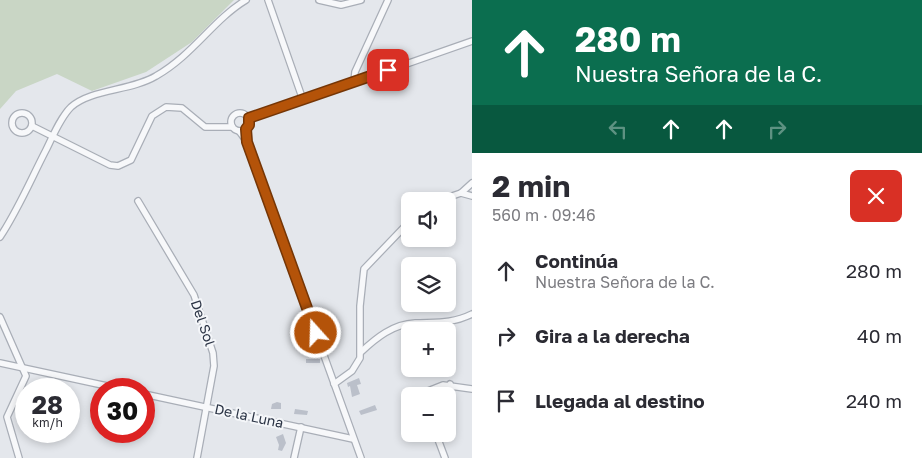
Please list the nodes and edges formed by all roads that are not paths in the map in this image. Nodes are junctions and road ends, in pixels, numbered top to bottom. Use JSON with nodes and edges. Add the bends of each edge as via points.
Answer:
{"nodes":[{"id":1,"x":246,"y":0,"type":"edge"},
{"id":2,"x":268,"y":0,"type":"edge"},
{"id":3,"x":319,"y":0,"type":"edge"},
{"id":4,"x":360,"y":0,"type":"edge"},
{"id":5,"x":388,"y":0,"type":"edge"},
{"id":6,"x":472,"y":41,"type":"edge"},
{"id":7,"x":354,"y":82,"type":"junction"},
{"id":8,"x":303,"y":100,"type":"junction"},
{"id":9,"x":249,"y":118,"type":"junction"},
{"id":10,"x":32,"y":126,"type":"dead end"},
{"id":11,"x":232,"y":127,"type":"junction"},
{"id":12,"x":243,"y":130,"type":"junction"},
{"id":13,"x":53,"y":137,"type":"junction"},
{"id":14,"x":472,"y":183,"type":"edge"},
{"id":15,"x":461,"y":193,"type":"junction"},
{"id":16,"x":456,"y":195,"type":"edge"},
{"id":17,"x":472,"y":196,"type":"edge"},
{"id":18,"x":138,"y":201,"type":"dead end"},
{"id":19,"x":401,"y":230,"type":"edge"},
{"id":20,"x":0,"y":238,"type":"edge"},
{"id":21,"x":472,"y":314,"type":"edge"},
{"id":22,"x":0,"y":317,"type":"edge"},
{"id":23,"x":361,"y":352,"type":"junction"},
{"id":24,"x":0,"y":363,"type":"edge"},
{"id":25,"x":24,"y":370,"type":"junction"},
{"id":26,"x":90,"y":383,"type":"edge"},
{"id":27,"x":334,"y":384,"type":"junction"},
{"id":28,"x":450,"y":384,"type":"junction"},
{"id":29,"x":440,"y":387,"type":"edge"},
{"id":30,"x":448,"y":387,"type":"edge"},
{"id":31,"x":472,"y":389,"type":"edge"},
{"id":32,"x":155,"y":396,"type":"edge"},
{"id":33,"x":207,"y":407,"type":"junction"},
{"id":34,"x":301,"y":427,"type":"junction"},
{"id":35,"x":353,"y":439,"type":"junction"},
{"id":36,"x":439,"y":442,"type":"edge"},
{"id":37,"x":19,"y":458,"type":"edge"},
{"id":38,"x":197,"y":458,"type":"edge"},
{"id":39,"x":294,"y":458,"type":"edge"},
{"id":40,"x":361,"y":458,"type":"edge"},
{"id":41,"x":445,"y":458,"type":"edge"}],
"edges":[{"from":1,"to":13,"type":"street","via":[[185,57],[163,73],[135,86],[78,102],[64,115]]},
{"from":2,"to":8,"type":"street"},
{"from":3,"to":4,"type":"street","via":[[341,5]]},
{"from":5,"to":7,"type":"street","via":[[355,72]]},
{"from":6,"to":7,"type":"street"},
{"from":7,"to":8,"type":"street"},
{"from":8,"to":9,"type":"street"},
{"from":9,"to":11,"type":"street","via":[[236,113]]},
{"from":9,"to":12,"type":"street","via":[[249,125]]},
{"from":10,"to":13,"type":"street"},
{"from":11,"to":12,"type":"street"},
{"from":11,"to":13,"type":"street","via":[[206,126],[182,108],[166,107],[152,116],[131,160],[118,166],[103,163]]},
{"from":12,"to":27,"type":"street"},
{"from":13,"to":20,"type":"street"},
{"from":14,"to":15,"type":"street"},
{"from":15,"to":16,"type":"street"},
{"from":15,"to":17,"type":"street"},
{"from":18,"to":33,"type":"street","name":"Del Sol","via":[[185,278],[198,307],[214,359]]},
{"from":19,"to":23,"type":"street","via":[[364,269],[360,306]]},
{"from":21,"to":23,"type":"street","via":[[451,323],[404,325],[380,335]]},
{"from":22,"to":25,"type":"street"},
{"from":23,"to":27,"type":"street","via":[[356,366]]},
{"from":24,"to":25,"type":"street"},
{"from":25,"to":26,"type":"street"},
{"from":25,"to":37,"type":"street","via":[[25,379],[7,417]]},
{"from":27,"to":35,"type":"street"},
{"from":28,"to":29,"type":"street"},
{"from":28,"to":30,"type":"street"},
{"from":28,"to":31,"type":"street"},
{"from":32,"to":33,"type":"street","name":"De la Luna"},
{"from":33,"to":34,"type":"street","name":"De la Luna"},
{"from":33,"to":38,"type":"street","name":"Del Sol"},
{"from":34,"to":35,"type":"street","name":"De la Luna"},
{"from":34,"to":39,"type":"street"},
{"from":35,"to":40,"type":"street"},
{"from":36,"to":41,"type":"street"}]}
